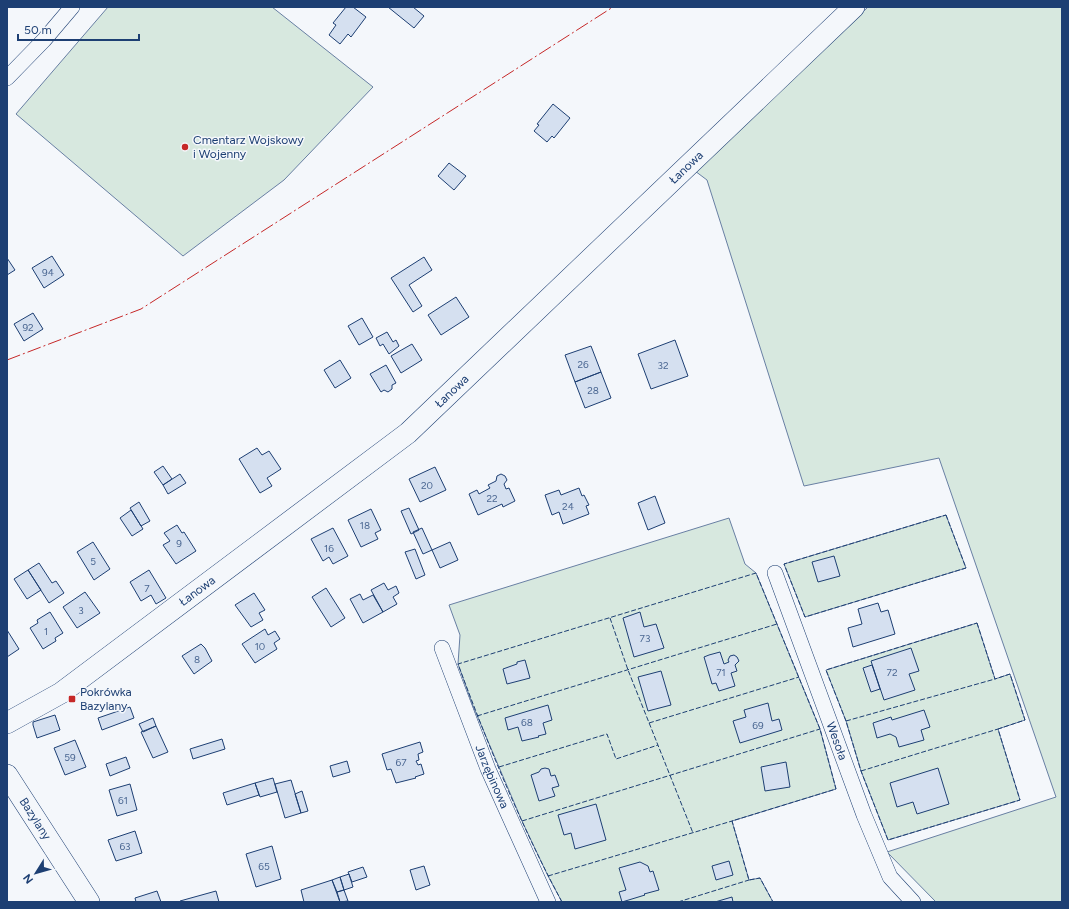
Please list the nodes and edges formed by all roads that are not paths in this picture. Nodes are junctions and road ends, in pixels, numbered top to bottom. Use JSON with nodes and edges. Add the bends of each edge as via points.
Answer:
{"nodes":[{"id":1,"x":72,"y":7,"type":"edge"},
{"id":2,"x":854,"y":7,"type":"edge"},
{"id":3,"x":7,"y":78,"type":"edge"},
{"id":4,"x":774,"y":573,"type":"dead end"},
{"id":5,"x":442,"y":648,"type":"dead end"},
{"id":6,"x":7,"y":723,"type":"edge"},
{"id":7,"x":7,"y":775,"type":"edge"},
{"id":8,"x":89,"y":902,"type":"edge"},
{"id":9,"x":548,"y":902,"type":"edge"},
{"id":10,"x":913,"y":902,"type":"edge"}],
"edges":[{"from":1,"to":3,"type":"street"},
{"from":2,"to":6,"type":"street","name":"Łanowa","via":[[408,433],[61,693]]},
{"from":4,"to":10,"type":"street","name":"Wesoła","via":[[890,877]]},
{"from":5,"to":9,"type":"street","name":"Jarzębinowa","via":[[488,769]]},
{"from":7,"to":8,"type":"street","name":"Bazylany"}]}
